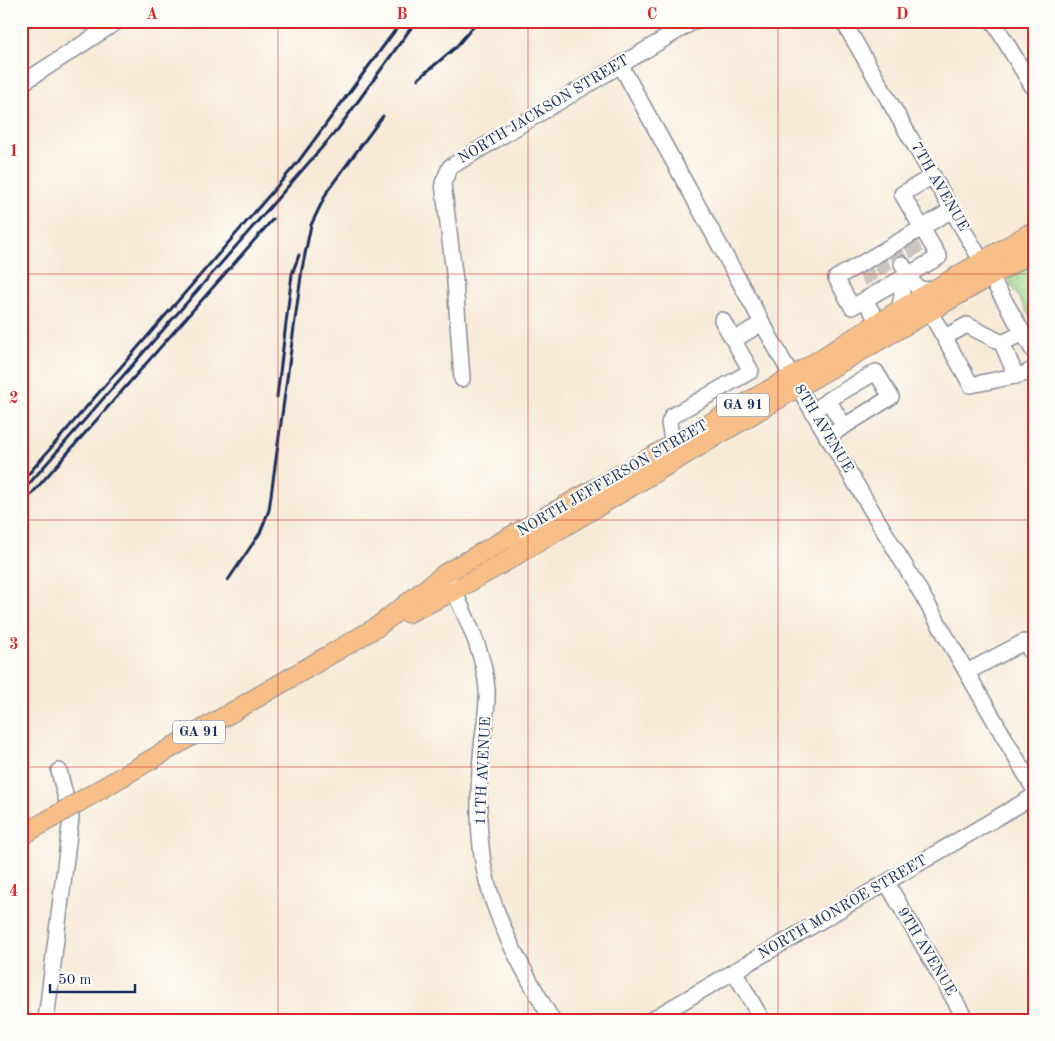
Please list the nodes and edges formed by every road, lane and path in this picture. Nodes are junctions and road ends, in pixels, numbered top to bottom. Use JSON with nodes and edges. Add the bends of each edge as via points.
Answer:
{"nodes":[{"id":1,"x":118,"y":21,"type":"edge"},
{"id":2,"x":694,"y":21,"type":"edge"},
{"id":3,"x":843,"y":21,"type":"edge"},
{"id":4,"x":992,"y":21,"type":"edge"},
{"id":5,"x":621,"y":66,"type":"junction"},
{"id":6,"x":21,"y":84,"type":"edge"},
{"id":7,"x":1034,"y":89,"type":"edge"},
{"id":8,"x":933,"y":176,"type":"junction"},
{"id":9,"x":952,"y":210,"type":"junction"},
{"id":10,"x":922,"y":228,"type":"junction"},
{"id":11,"x":1034,"y":230,"type":"edge"},
{"id":12,"x":914,"y":251,"type":"junction"},
{"id":13,"x":1034,"y":251,"type":"edge"},
{"id":14,"x":892,"y":266,"type":"junction"},
{"id":15,"x":986,"y":270,"type":"junction"},
{"id":16,"x":868,"y":282,"type":"junction"},
{"id":17,"x":934,"y":289,"type":"junction"},
{"id":18,"x":897,"y":311,"type":"junction"},
{"id":19,"x":930,"y":312,"type":"junction"},
{"id":20,"x":722,"y":320,"type":"dead end"},
{"id":21,"x":878,"y":322,"type":"junction"},
{"id":22,"x":762,"y":323,"type":"junction"},
{"id":23,"x":1023,"y":333,"type":"junction"},
{"id":24,"x":945,"y":337,"type":"junction"},
{"id":25,"x":734,"y":340,"type":"junction"},
{"id":26,"x":1002,"y":343,"type":"junction"},
{"id":27,"x":1034,"y":352,"type":"edge"},
{"id":28,"x":839,"y":364,"type":"junction"},
{"id":29,"x":1034,"y":369,"type":"edge"},
{"id":30,"x":1016,"y":376,"type":"junction"},
{"id":31,"x":462,"y":379,"type":"dead end"},
{"id":32,"x":795,"y":382,"type":"junction"},
{"id":33,"x":852,"y":386,"type":"junction"},
{"id":34,"x":828,"y":400,"type":"junction"},
{"id":35,"x":813,"y":412,"type":"junction"},
{"id":36,"x":844,"y":426,"type":"junction"},
{"id":37,"x":827,"y":437,"type":"junction"},
{"id":38,"x":673,"y":444,"type":"junction"},
{"id":39,"x":446,"y":574,"type":"junction"},
{"id":40,"x":454,"y":591,"type":"junction"},
{"id":41,"x":377,"y":627,"type":"junction"},
{"id":42,"x":1034,"y":656,"type":"edge"},
{"id":43,"x":967,"y":672,"type":"junction"},
{"id":44,"x":59,"y":771,"type":"dead end"},
{"id":45,"x":1034,"y":789,"type":"edge"},
{"id":46,"x":1034,"y":796,"type":"edge"},
{"id":47,"x":21,"y":836,"type":"edge"},
{"id":48,"x":887,"y":883,"type":"junction"},
{"id":49,"x":734,"y":971,"type":"junction"},
{"id":50,"x":46,"y":1020,"type":"edge"},
{"id":51,"x":552,"y":1020,"type":"edge"},
{"id":52,"x":651,"y":1020,"type":"edge"},
{"id":53,"x":762,"y":1020,"type":"edge"},
{"id":54,"x":966,"y":1020,"type":"edge"}],
"edges":[{"from":1,"to":6,"type":"street"},
{"from":2,"to":5,"type":"street","name":"NORTH JACKSON STREET"},
{"from":3,"to":8,"type":"street","name":"7TH AVENUE"},
{"from":4,"to":7,"type":"street"},
{"from":5,"to":22,"type":"street","name":"8TH AVENUE"},
{"from":5,"to":31,"type":"street","name":"NORTH JACKSON STREET","via":[[450,167],[443,182]]},
{"from":8,"to":9,"type":"street","name":"7TH AVENUE"},
{"from":8,"to":10,"type":"street","via":[[902,194]]},
{"from":9,"to":10,"type":"street"},
{"from":9,"to":15,"type":"street","name":"7TH AVENUE"},
{"from":10,"to":12,"type":"street"},
{"from":10,"to":12,"type":"street","via":[[939,257]]},
{"from":11,"to":15,"type":"main road","name":"NORTH JEFFERSON STREET","number":"GA 91"},
{"from":12,"to":14,"type":"street"},
{"from":12,"to":14,"type":"street"},
{"from":13,"to":15,"type":"main road","name":"NORTH JEFFERSON STREET","number":"GA 91"},
{"from":14,"to":16,"type":"street"},
{"from":14,"to":16,"type":"street"},
{"from":14,"to":17,"type":"street","via":[[920,290]]},
{"from":14,"to":18,"type":"street","via":[[903,292]]},
{"from":15,"to":17,"type":"main road","name":"NORTH JEFFERSON STREET","number":"GA 91"},
{"from":15,"to":19,"type":"main road","name":"NORTH JEFFERSON STREET","number":"GA 91"},
{"from":15,"to":23,"type":"street","name":"7TH AVENUE"},
{"from":16,"to":21,"type":"street"},
{"from":17,"to":18,"type":"main road","name":"NORTH JEFFERSON STREET","number":"GA 91"},
{"from":18,"to":21,"type":"main road","name":"NORTH JEFFERSON STREET","number":"GA 91"},
{"from":19,"to":24,"type":"street"},
{"from":19,"to":28,"type":"main road","name":"NORTH JEFFERSON STREET","number":"GA 91"},
{"from":20,"to":25,"type":"street"},
{"from":21,"to":32,"type":"main road","name":"NORTH JEFFERSON STREET","number":"GA 91"},
{"from":22,"to":25,"type":"street"},
{"from":22,"to":32,"type":"street","name":"8TH AVENUE"},
{"from":23,"to":26,"type":"street"},
{"from":23,"to":27,"type":"street","name":"7TH AVENUE"},
{"from":24,"to":26,"type":"street","via":[[967,325]]},
{"from":24,"to":30,"type":"street","via":[[971,385]]},
{"from":25,"to":38,"type":"street","via":[[751,371],[672,416],[669,423]]},
{"from":26,"to":30,"type":"street"},
{"from":28,"to":32,"type":"main road","name":"NORTH JEFFERSON STREET","number":"GA 91"},
{"from":28,"to":33,"type":"street"},
{"from":29,"to":30,"type":"street"},
{"from":32,"to":35,"type":"street","name":"8TH AVENUE"},
{"from":32,"to":38,"type":"main road","name":"NORTH JEFFERSON STREET","number":"GA 91"},
{"from":32,"to":40,"type":"main road","name":"NORTH JEFFERSON STREET","number":"GA 91"},
{"from":33,"to":34,"type":"street"},
{"from":33,"to":36,"type":"street","via":[[876,372],[891,397]]},
{"from":34,"to":35,"type":"street"},
{"from":34,"to":36,"type":"street"},
{"from":35,"to":37,"type":"street","name":"8TH AVENUE"},
{"from":36,"to":37,"type":"street"},
{"from":37,"to":43,"type":"street","name":"8TH AVENUE"},
{"from":38,"to":39,"type":"main road","name":"NORTH JEFFERSON STREET","number":"GA 91"},
{"from":39,"to":40,"type":"street","name":"11TH AVENUE"},
{"from":39,"to":41,"type":"main road","name":"NORTH JEFFERSON STREET","number":"GA 91"},
{"from":40,"to":41,"type":"main road","name":"NORTH JEFFERSON STREET","number":"GA 91"},
{"from":40,"to":51,"type":"street","name":"11TH AVENUE","via":[[480,651],[487,689],[479,805],[484,866],[501,925]]},
{"from":41,"to":47,"type":"main road","name":"NORTH JEFFERSON STREET","number":"GA 91","bridge":true},
{"from":42,"to":43,"type":"street","via":[[1024,642]]},
{"from":43,"to":45,"type":"street","name":"8TH AVENUE"},
{"from":44,"to":50,"type":"street","via":[[71,818]]},
{"from":46,"to":48,"type":"street","name":"NORTH MONROE STREET"},
{"from":48,"to":49,"type":"street","name":"NORTH MONROE STREET"},
{"from":48,"to":54,"type":"street","name":"9TH AVENUE"},
{"from":49,"to":52,"type":"street","name":"NORTH MONROE STREET"},
{"from":49,"to":53,"type":"street"}]}
